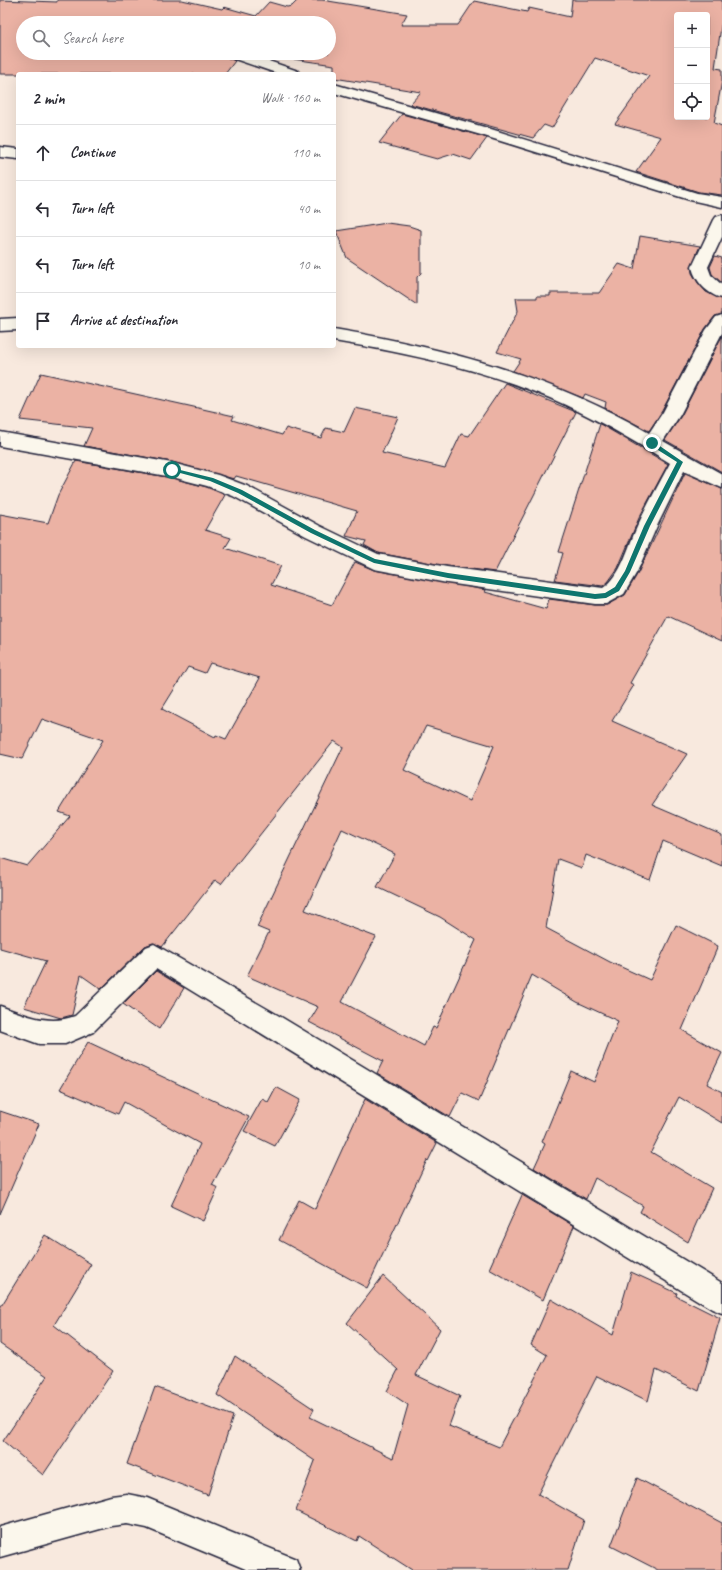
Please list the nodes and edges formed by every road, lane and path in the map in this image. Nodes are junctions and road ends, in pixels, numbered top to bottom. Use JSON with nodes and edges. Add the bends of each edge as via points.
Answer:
{"nodes":[{"id":1,"x":252,"y":60,"type":"edge"},
{"id":2,"x":288,"y":72,"type":"edge"},
{"id":3,"x":336,"y":89,"type":"edge"},
{"id":4,"x":0,"y":152,"type":"edge"},
{"id":5,"x":16,"y":154,"type":"edge"},
{"id":6,"x":722,"y":202,"type":"edge"},
{"id":7,"x":722,"y":220,"type":"edge"},
{"id":8,"x":722,"y":293,"type":"edge"},
{"id":9,"x":722,"y":321,"type":"edge"},
{"id":10,"x":16,"y":324,"type":"edge"},
{"id":11,"x":0,"y":325,"type":"edge"},
{"id":12,"x":336,"y":335,"type":"edge"},
{"id":13,"x":0,"y":439,"type":"edge"},
{"id":14,"x":652,"y":443,"type":"junction"},
{"id":15,"x":680,"y":462,"type":"junction"},
{"id":16,"x":722,"y":481,"type":"edge"},
{"id":17,"x":0,"y":1018,"type":"edge"},
{"id":18,"x":722,"y":1299,"type":"edge"},
{"id":19,"x":0,"y":1542,"type":"edge"},
{"id":20,"x":285,"y":1570,"type":"edge"}],
"edges":[{"from":1,"to":2,"type":"street"},
{"from":3,"to":6,"type":"street","via":[[694,197]]},
{"from":4,"to":5,"type":"street"},
{"from":7,"to":8,"type":"street","via":[[700,267],[701,274],[706,280]]},
{"from":9,"to":14,"type":"street","via":[[712,334],[671,415]]},
{"from":10,"to":11,"type":"street"},
{"from":12,"to":14,"type":"street","via":[[470,363],[517,379],[587,407]]},
{"from":13,"to":15,"type":"street","via":[[172,470],[211,480],[240,491],[313,531],[374,560],[448,575],[595,596],[606,596],[617,589]]},
{"from":14,"to":15,"type":"street"},
{"from":15,"to":16,"type":"street"},
{"from":17,"to":18,"type":"street","via":[[39,1032],[65,1032],[84,1024],[154,955]]},
{"from":19,"to":20,"type":"street","via":[[83,1518],[127,1509],[147,1513]]}]}
